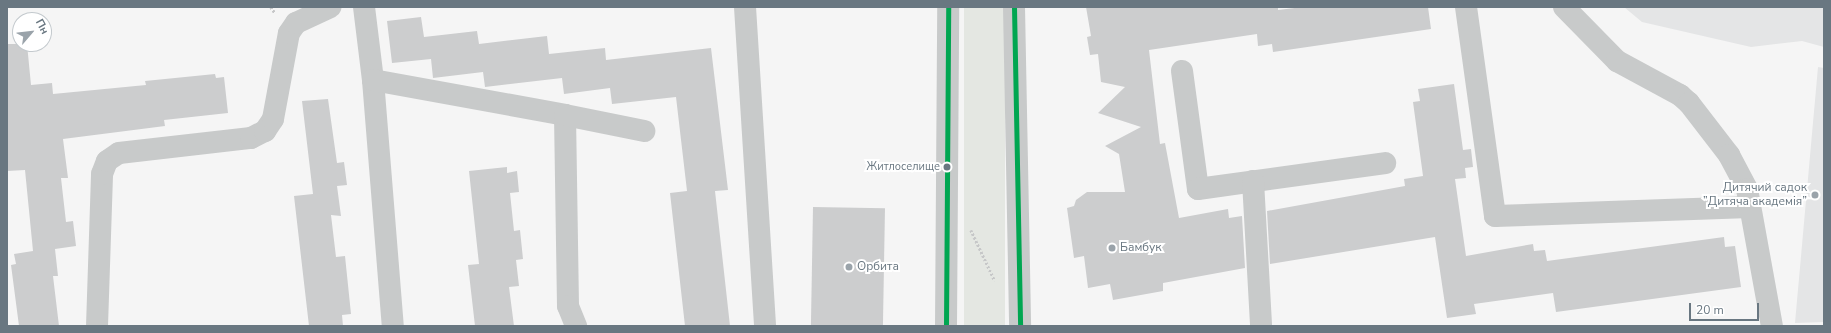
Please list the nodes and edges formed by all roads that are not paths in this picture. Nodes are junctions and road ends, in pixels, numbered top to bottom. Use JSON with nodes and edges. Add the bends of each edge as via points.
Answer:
{"nodes":[{"id":1,"x":331,"y":7,"type":"edge"},
{"id":2,"x":364,"y":7,"type":"edge"},
{"id":3,"x":745,"y":7,"type":"edge"},
{"id":4,"x":948,"y":7,"type":"edge"},
{"id":5,"x":1014,"y":7,"type":"edge"},
{"id":6,"x":1466,"y":7,"type":"edge"},
{"id":7,"x":1564,"y":7,"type":"edge"},
{"id":8,"x":1182,"y":71,"type":"dead end"},
{"id":9,"x":373,"y":80,"type":"junction"},
{"id":10,"x":565,"y":115,"type":"junction"},
{"id":11,"x":644,"y":131,"type":"dead end"},
{"id":12,"x":1384,"y":163,"type":"dead end"},
{"id":13,"x":1253,"y":182,"type":"junction"},
{"id":14,"x":1750,"y":207,"type":"junction"},
{"id":15,"x":97,"y":326,"type":"edge"},
{"id":16,"x":393,"y":326,"type":"edge"},
{"id":17,"x":576,"y":326,"type":"edge"},
{"id":18,"x":765,"y":326,"type":"edge"},
{"id":19,"x":946,"y":326,"type":"edge"},
{"id":20,"x":1020,"y":326,"type":"edge"},
{"id":21,"x":1261,"y":326,"type":"edge"},
{"id":22,"x":1772,"y":326,"type":"edge"}],
"edges":[{"from":1,"to":15,"type":"street","via":[[296,23],[289,33],[273,119],[265,131],[251,138],[119,153],[107,161],[102,174]]},
{"from":2,"to":9,"type":"street"},
{"from":3,"to":18,"type":"street"},
{"from":4,"to":19,"type":"street"},
{"from":5,"to":20,"type":"street"},
{"from":6,"to":14,"type":"street","via":[[1494,216]]},
{"from":7,"to":14,"type":"street","via":[[1617,61],[1680,95],[1689,103],[1729,155],[1747,189]]},
{"from":8,"to":13,"type":"street","via":[[1198,189]]},
{"from":9,"to":10,"type":"street"},
{"from":9,"to":16,"type":"street"},
{"from":10,"to":11,"type":"street"},
{"from":10,"to":17,"type":"street","via":[[568,306]]},
{"from":12,"to":13,"type":"street"},
{"from":13,"to":21,"type":"street"},
{"from":14,"to":22,"type":"street"}]}
